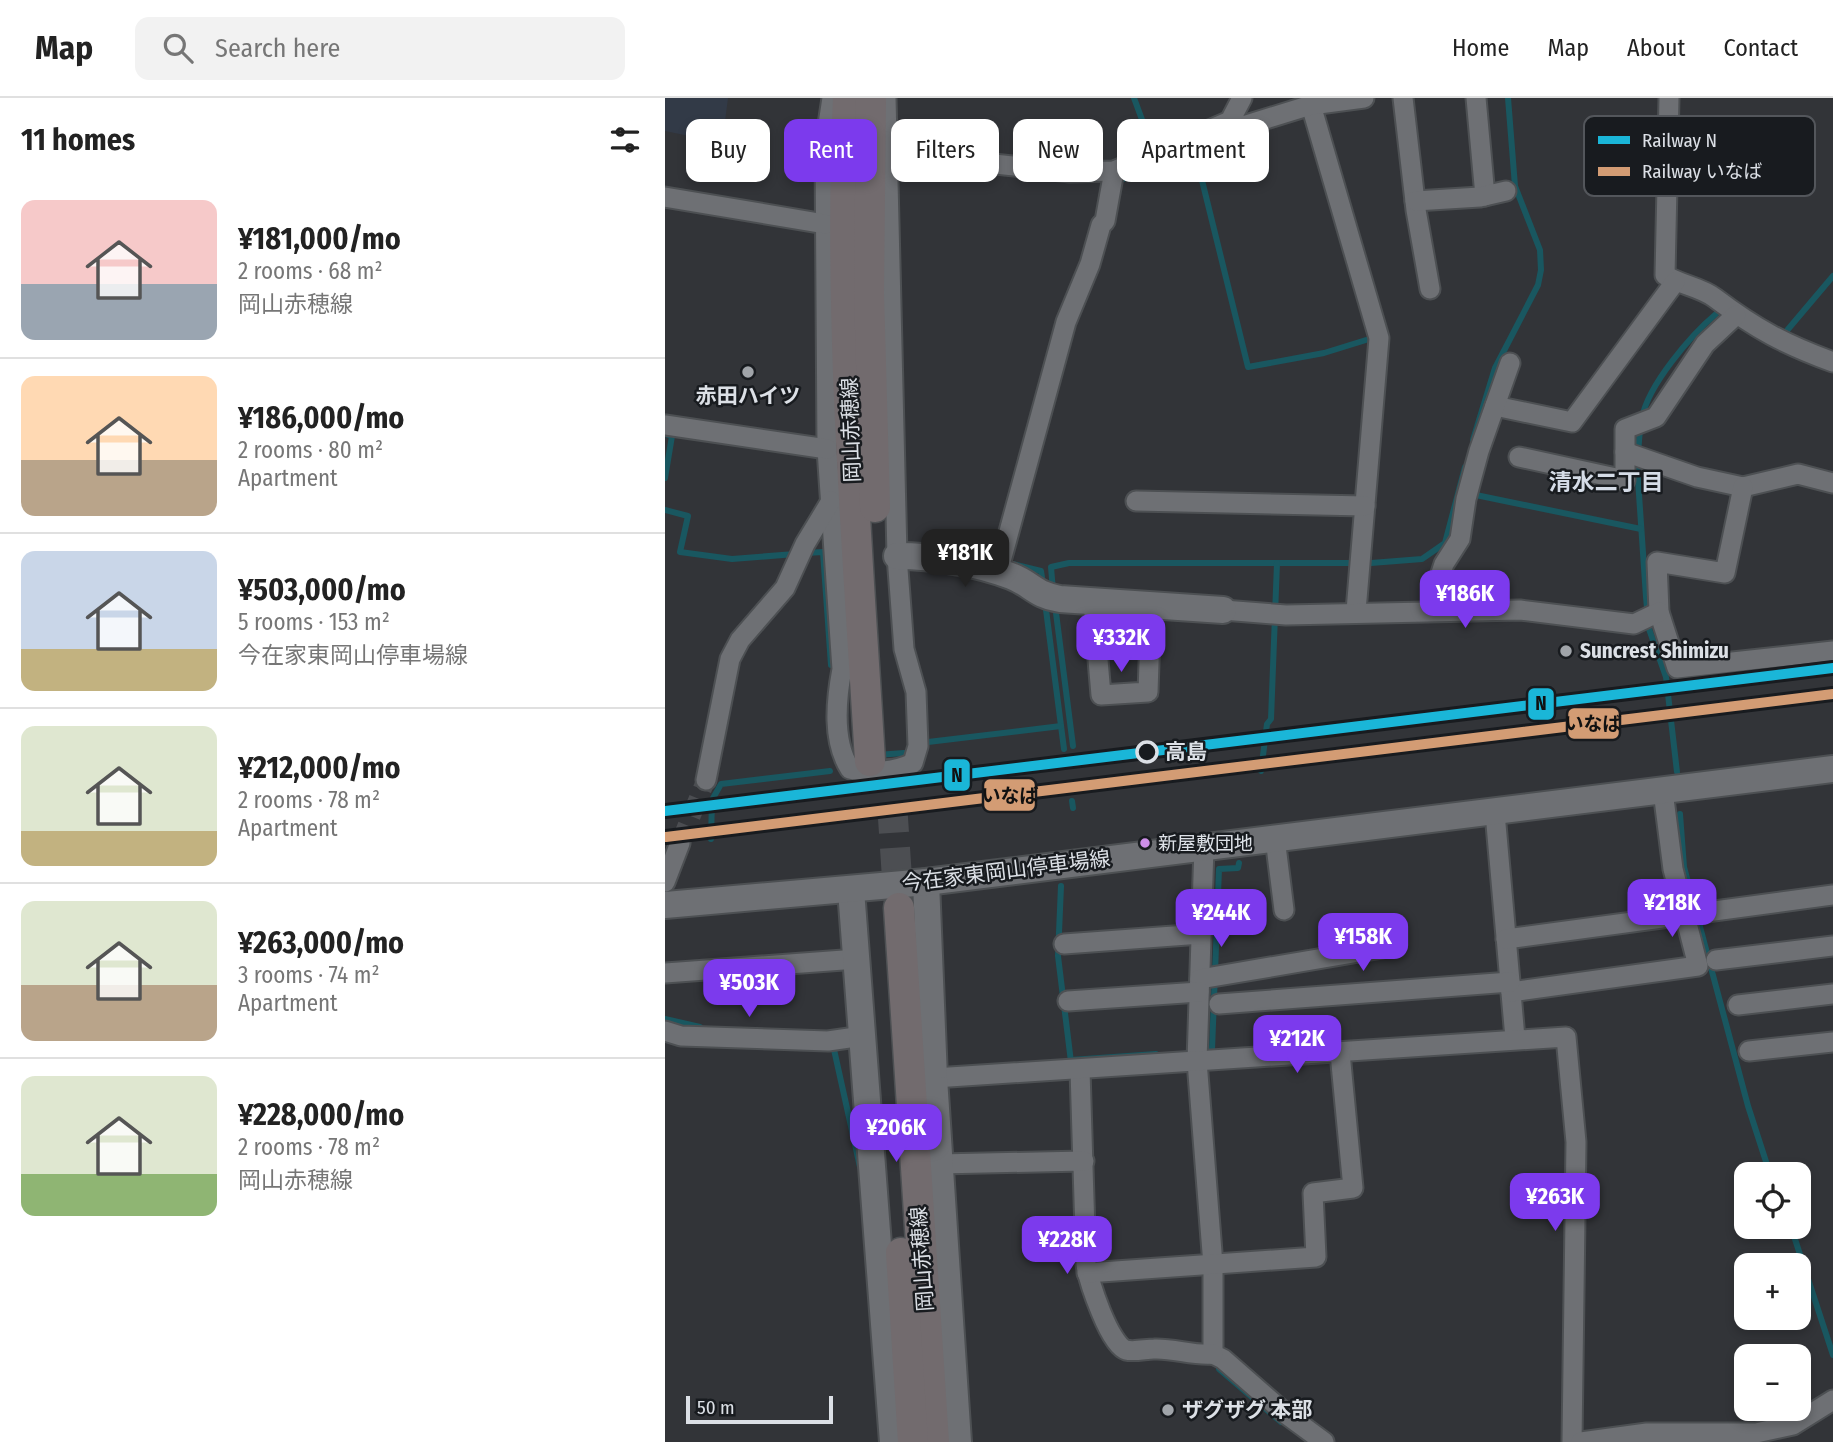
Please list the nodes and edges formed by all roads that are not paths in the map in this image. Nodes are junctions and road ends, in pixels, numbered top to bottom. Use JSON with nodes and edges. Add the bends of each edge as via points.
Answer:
{"nodes":[{"id":1,"x":832,"y":98,"type":"edge"},
{"id":2,"x":848,"y":98,"type":"edge"},
{"id":3,"x":871,"y":98,"type":"edge"},
{"id":4,"x":886,"y":98,"type":"edge"},
{"id":5,"x":1242,"y":98,"type":"edge"},
{"id":6,"x":1364,"y":98,"type":"edge"},
{"id":7,"x":1403,"y":98,"type":"edge"},
{"id":8,"x":1476,"y":98,"type":"edge"},
{"id":9,"x":1668,"y":98,"type":"edge"},
{"id":10,"x":1311,"y":105,"type":"junction"},
{"id":11,"x":1668,"y":116,"type":"edge"},
{"id":12,"x":847,"y":119,"type":"edge"},
{"id":13,"x":854,"y":119,"type":"edge"},
{"id":14,"x":864,"y":119,"type":"edge"},
{"id":15,"x":870,"y":119,"type":"edge"},
{"id":16,"x":1231,"y":119,"type":"edge"},
{"id":17,"x":1266,"y":119,"type":"edge"},
{"id":18,"x":877,"y":141,"type":"edge"},
{"id":19,"x":1117,"y":178,"type":"edge"},
{"id":20,"x":1113,"y":180,"type":"junction"},
{"id":21,"x":841,"y":182,"type":"edge"},
{"id":22,"x":854,"y":182,"type":"edge"},
{"id":23,"x":862,"y":182,"type":"edge"},
{"id":24,"x":1506,"y":191,"type":"dead end"},
{"id":25,"x":1485,"y":196,"type":"junction"},
{"id":26,"x":1666,"y":196,"type":"edge"},
{"id":27,"x":665,"y":197,"type":"edge"},
{"id":28,"x":1415,"y":201,"type":"junction"},
{"id":29,"x":825,"y":224,"type":"junction"},
{"id":30,"x":1675,"y":282,"type":"junction"},
{"id":31,"x":1430,"y":289,"type":"dead end"},
{"id":32,"x":1736,"y":315,"type":"junction"},
{"id":33,"x":1833,"y":362,"type":"edge"},
{"id":34,"x":1510,"y":363,"type":"dead end"},
{"id":35,"x":1495,"y":405,"type":"junction"},
{"id":36,"x":665,"y":425,"type":"edge"},
{"id":37,"x":827,"y":449,"type":"junction"},
{"id":38,"x":1633,"y":454,"type":"junction"},
{"id":39,"x":1519,"y":457,"type":"dead end"},
{"id":40,"x":1833,"y":483,"type":"edge"},
{"id":41,"x":1743,"y":487,"type":"junction"},
{"id":42,"x":831,"y":501,"type":"junction"},
{"id":43,"x":1136,"y":501,"type":"dead end"},
{"id":44,"x":1365,"y":506,"type":"junction"},
{"id":45,"x":897,"y":556,"type":"junction"},
{"id":46,"x":1000,"y":565,"type":"junction"},
{"id":47,"x":1093,"y":601,"type":"junction"},
{"id":48,"x":1151,"y":605,"type":"junction"},
{"id":49,"x":1223,"y":610,"type":"joint"},
{"id":50,"x":1429,"y":610,"type":"junction"},
{"id":51,"x":1356,"y":611,"type":"junction"},
{"id":52,"x":1651,"y":615,"type":"junction"},
{"id":53,"x":1833,"y":650,"type":"edge"},
{"id":54,"x":880,"y":760,"type":"tunnel mouth"},
{"id":55,"x":1833,"y":769,"type":"edge"},
{"id":56,"x":706,"y":780,"type":"tunnel mouth"},
{"id":57,"x":1663,"y":791,"type":"junction"},
{"id":58,"x":1495,"y":813,"type":"junction"},
{"id":59,"x":1275,"y":838,"type":"junction"},
{"id":60,"x":680,"y":843,"type":"tunnel mouth"},
{"id":61,"x":1204,"y":846,"type":"junction"},
{"id":62,"x":665,"y":882,"type":"edge"},
{"id":63,"x":926,"y":882,"type":"junction"},
{"id":64,"x":851,"y":890,"type":"junction"},
{"id":65,"x":1833,"y":895,"type":"edge"},
{"id":66,"x":665,"y":905,"type":"edge"},
{"id":67,"x":1284,"y":910,"type":"dead end"},
{"id":68,"x":1685,"y":917,"type":"junction"},
{"id":69,"x":1201,"y":934,"type":"junction"},
{"id":70,"x":1506,"y":939,"type":"junction"},
{"id":71,"x":1064,"y":944,"type":"dead end"},
{"id":72,"x":1394,"y":946,"type":"dead end"},
{"id":73,"x":1833,"y":946,"type":"edge"},
{"id":74,"x":857,"y":959,"type":"junction"},
{"id":75,"x":1716,"y":960,"type":"dead end"},
{"id":76,"x":665,"y":973,"type":"edge"},
{"id":77,"x":1200,"y":986,"type":"junction"},
{"id":78,"x":1511,"y":987,"type":"junction"},
{"id":79,"x":1833,"y":995,"type":"edge"},
{"id":80,"x":1068,"y":1001,"type":"dead end"},
{"id":81,"x":1219,"y":1004,"type":"dead end"},
{"id":82,"x":1738,"y":1005,"type":"dead end"},
{"id":83,"x":665,"y":1031,"type":"edge"},
{"id":84,"x":1515,"y":1038,"type":"junction"},
{"id":85,"x":843,"y":1039,"type":"junction"},
{"id":86,"x":1833,"y":1042,"type":"edge"},
{"id":87,"x":1749,"y":1051,"type":"dead end"},
{"id":88,"x":1340,"y":1053,"type":"junction"},
{"id":89,"x":1197,"y":1055,"type":"junction"},
{"id":90,"x":1074,"y":1070,"type":"junction"},
{"id":91,"x":934,"y":1078,"type":"junction"},
{"id":92,"x":1078,"y":1161,"type":"junction"},
{"id":93,"x":939,"y":1164,"type":"junction"},
{"id":94,"x":1213,"y":1265,"type":"junction"},
{"id":95,"x":1087,"y":1273,"type":"junction"},
{"id":96,"x":1213,"y":1354,"type":"junction"},
{"id":97,"x":1833,"y":1400,"type":"edge"},
{"id":98,"x":893,"y":1442,"type":"edge"},
{"id":99,"x":913,"y":1442,"type":"edge"},
{"id":100,"x":935,"y":1442,"type":"edge"},
{"id":101,"x":958,"y":1442,"type":"edge"},
{"id":102,"x":1324,"y":1442,"type":"edge"},
{"id":103,"x":1572,"y":1442,"type":"edge"},
{"id":104,"x":1581,"y":1442,"type":"edge"}],
"edges":[{"from":1,"to":12,"type":"street"},
{"from":2,"to":13,"type":"main road","name":"岡山赤穂線"},
{"from":3,"to":14,"type":"main road","name":"岡山赤穂線"},
{"from":4,"to":15,"type":"street"},
{"from":5,"to":16,"type":"street"},
{"from":6,"to":10,"type":"street"},
{"from":7,"to":28,"type":"street"},
{"from":8,"to":25,"type":"street"},
{"from":9,"to":11,"type":"street"},
{"from":10,"to":17,"type":"street"},
{"from":10,"to":44,"type":"street","via":[[1379,338]]},
{"from":18,"to":20,"type":"street","via":[[929,157]]},
{"from":19,"to":20,"type":"street"},
{"from":20,"to":46,"type":"street","via":[[1105,222],[1066,322]]},
{"from":21,"to":29,"type":"street"},
{"from":22,"to":54,"type":"main road","name":"岡山赤穂線","via":[[846,292],[851,438]]},
{"from":23,"to":45,"type":"street"},
{"from":24,"to":25,"type":"street"},
{"from":25,"to":28,"type":"street"},
{"from":26,"to":30,"type":"street","via":[[1665,275]]},
{"from":27,"to":29,"type":"street"},
{"from":28,"to":31,"type":"street"},
{"from":29,"to":37,"type":"street"},
{"from":30,"to":32,"type":"street","via":[[1713,296]]},
{"from":30,"to":35,"type":"street","via":[[1571,422]]},
{"from":32,"to":33,"type":"street","via":[[1781,343]]},
{"from":32,"to":38,"type":"street","via":[[1705,344],[1656,416],[1625,429]]},
{"from":34,"to":35,"type":"street"},
{"from":35,"to":50,"type":"street","via":[[1467,494],[1460,539],[1444,564]]},
{"from":36,"to":37,"type":"street"},
{"from":37,"to":42,"type":"street"},
{"from":38,"to":39,"type":"street","via":[[1625,480]]},
{"from":38,"to":41,"type":"street","via":[[1697,477]]},
{"from":40,"to":41,"type":"street","via":[[1798,474]]},
{"from":41,"to":52,"type":"street","via":[[1725,573],[1657,562]]},
{"from":42,"to":45,"type":"street","via":[[842,669],[837,698],[841,755],[850,769],[861,772],[904,768],[913,763],[918,746],[916,692],[904,649]]},
{"from":42,"to":56,"type":"street","via":[[785,588],[740,640],[730,659]]},
{"from":43,"to":44,"type":"street"},
{"from":44,"to":51,"type":"street"},
{"from":45,"to":46,"type":"street"},
{"from":46,"to":47,"type":"street","via":[[1051,597]]},
{"from":47,"to":48,"type":"street"},
{"from":47,"to":48,"type":"street","via":[[1101,695],[1148,692]]},
{"from":48,"to":49,"type":"street"},
{"from":49,"to":51,"type":"street","via":[[1275,614]]},
{"from":50,"to":51,"type":"street"},
{"from":50,"to":52,"type":"street","via":[[1520,610],[1634,624]]},
{"from":52,"to":53,"type":"street","via":[[1677,668]]},
{"from":55,"to":57,"type":"street","name":"今在家東岡山停車場線"},
{"from":57,"to":58,"type":"street","name":"今在家東岡山停車場線"},
{"from":57,"to":68,"type":"street","via":[[1673,869]]},
{"from":58,"to":59,"type":"street","name":"今在家東岡山停車場線"},
{"from":58,"to":70,"type":"street"},
{"from":59,"to":61,"type":"street","name":"今在家東岡山停車場線"},
{"from":59,"to":67,"type":"street"},
{"from":60,"to":62,"type":"street"},
{"from":61,"to":63,"type":"street","name":"今在家東岡山停車場線"},
{"from":61,"to":69,"type":"street"},
{"from":63,"to":64,"type":"street","name":"今在家東岡山停車場線"},
{"from":63,"to":91,"type":"street"},
{"from":64,"to":66,"type":"street","name":"今在家東岡山停車場線"},
{"from":64,"to":74,"type":"street"},
{"from":65,"to":68,"type":"street"},
{"from":68,"to":70,"type":"street"},
{"from":68,"to":78,"type":"street","via":[[1698,966]]},
{"from":69,"to":71,"type":"street"},
{"from":69,"to":77,"type":"street"},
{"from":70,"to":78,"type":"street"},
{"from":72,"to":77,"type":"street"},
{"from":73,"to":75,"type":"street"},
{"from":74,"to":76,"type":"street"},
{"from":74,"to":85,"type":"street"},
{"from":77,"to":80,"type":"street"},
{"from":77,"to":89,"type":"street"},
{"from":78,"to":81,"type":"street"},
{"from":78,"to":84,"type":"street"},
{"from":79,"to":82,"type":"street"},
{"from":83,"to":85,"type":"street","via":[[681,1036]]},
{"from":84,"to":88,"type":"street"},
{"from":84,"to":103,"type":"street","via":[[1566,1037],[1577,1142]]},
{"from":85,"to":98,"type":"street"},
{"from":86,"to":87,"type":"street"},
{"from":88,"to":89,"type":"street"},
{"from":88,"to":94,"type":"street","via":[[1353,1188],[1313,1193],[1317,1257]]},
{"from":89,"to":90,"type":"street"},
{"from":89,"to":94,"type":"street"},
{"from":90,"to":91,"type":"street"},
{"from":90,"to":92,"type":"street"},
{"from":91,"to":93,"type":"street"},
{"from":92,"to":93,"type":"street"},
{"from":92,"to":95,"type":"street"},
{"from":93,"to":101,"type":"street"},
{"from":94,"to":95,"type":"street"},
{"from":94,"to":96,"type":"street"},
{"from":95,"to":96,"type":"street","via":[[1119,1346]]},
{"from":96,"to":102,"type":"street"},
{"from":97,"to":104,"type":"street","via":[[1793,1425],[1756,1433],[1647,1433]]},
{"from":99,"to":100,"type":"main road","name":"岡山赤穂線","via":[[890,909]]}]}
